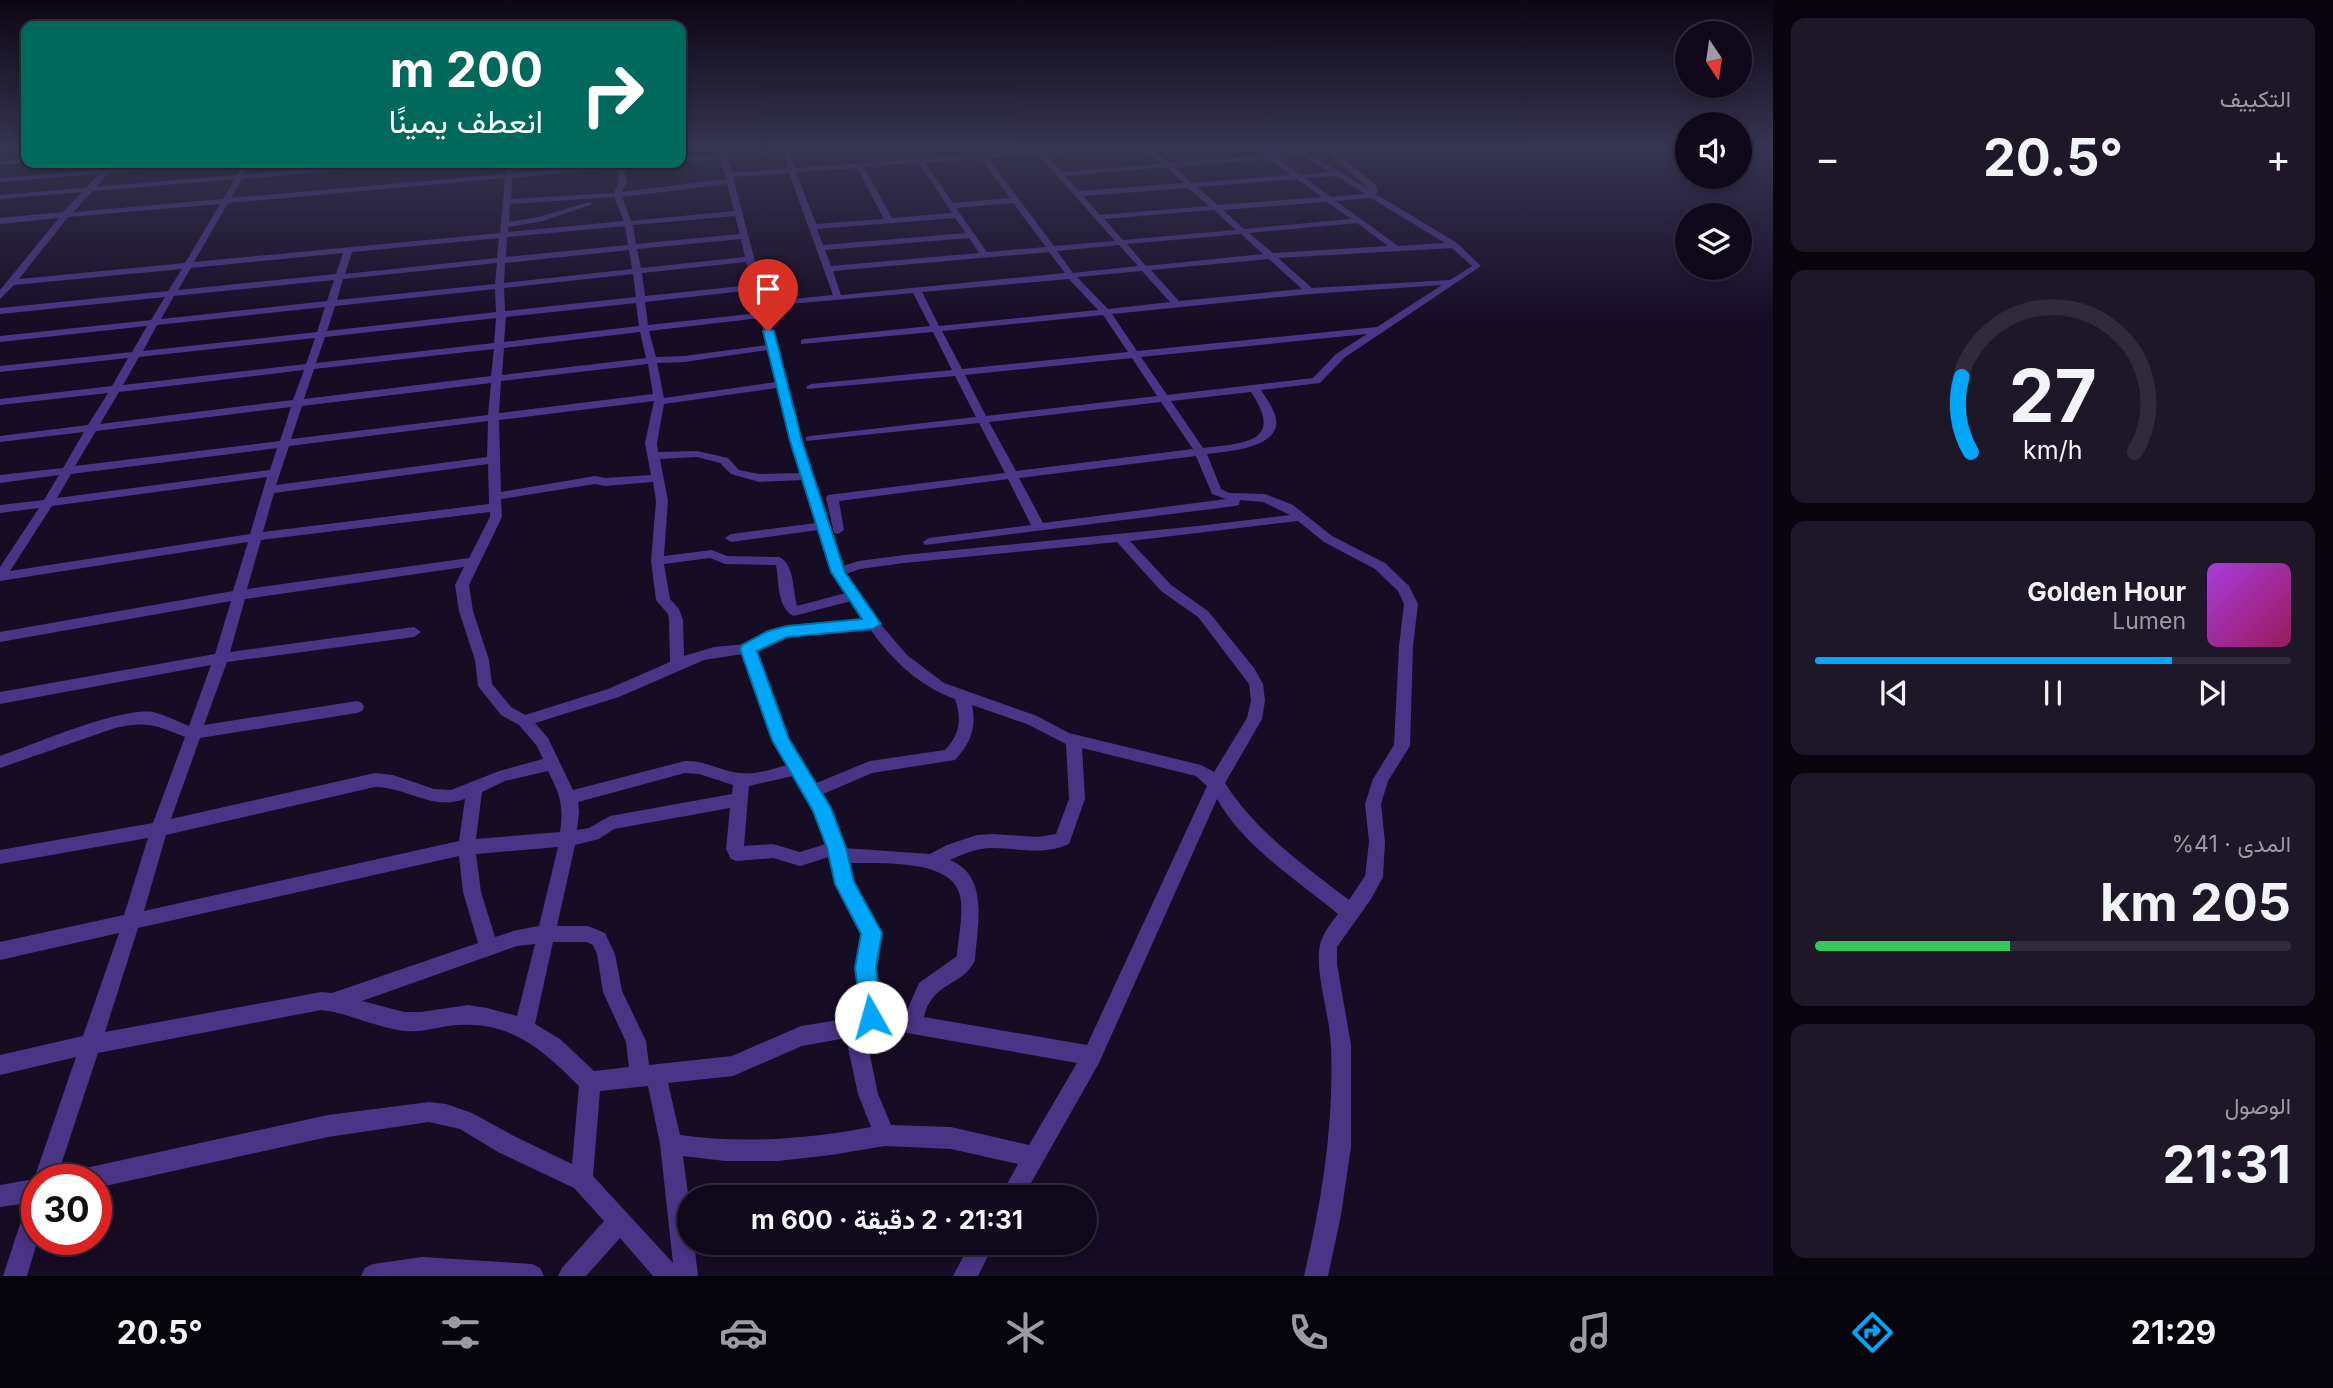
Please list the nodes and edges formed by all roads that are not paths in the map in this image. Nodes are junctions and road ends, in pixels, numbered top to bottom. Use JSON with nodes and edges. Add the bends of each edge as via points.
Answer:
{"nodes":[{"id":1,"x":73,"y":208,"type":"edge"},
{"id":2,"x":157,"y":208,"type":"edge"},
{"id":3,"x":221,"y":208,"type":"edge"},
{"id":4,"x":505,"y":208,"type":"edge"},
{"id":5,"x":577,"y":208,"type":"edge"},
{"id":6,"x":620,"y":208,"type":"edge"},
{"id":7,"x":737,"y":208,"type":"edge"},
{"id":8,"x":806,"y":208,"type":"edge"},
{"id":9,"x":882,"y":208,"type":"edge"},
{"id":10,"x":952,"y":208,"type":"edge"},
{"id":11,"x":1023,"y":208,"type":"edge"},
{"id":12,"x":1090,"y":208,"type":"edge"},
{"id":13,"x":1217,"y":208,"type":"junction"},
{"id":14,"x":1223,"y":208,"type":"edge"},
{"id":15,"x":1340,"y":208,"type":"edge"},
{"id":16,"x":1390,"y":208,"type":"edge"},
{"id":17,"x":738,"y":213,"type":"junction"},
{"id":18,"x":66,"y":215,"type":"junction"},
{"id":19,"x":957,"y":215,"type":"junction"},
{"id":20,"x":1099,"y":217,"type":"junction"},
{"id":21,"x":889,"y":220,"type":"junction"},
{"id":22,"x":0,"y":221,"type":"edge"},
{"id":23,"x":628,"y":222,"type":"junction"},
{"id":24,"x":1358,"y":222,"type":"junction"},
{"id":25,"x":813,"y":227,"type":"junction"},
{"id":26,"x":504,"y":229,"type":"junction"},
{"id":27,"x":1243,"y":231,"type":"junction"},
{"id":28,"x":970,"y":234,"type":"junction"},
{"id":29,"x":744,"y":236,"type":"junction"},
{"id":30,"x":1120,"y":242,"type":"junction"},
{"id":31,"x":1454,"y":245,"type":"junction"},
{"id":32,"x":631,"y":247,"type":"junction"},
{"id":33,"x":820,"y":248,"type":"junction"},
{"id":34,"x":1052,"y":248,"type":"junction"},
{"id":35,"x":349,"y":249,"type":"junction"},
{"id":36,"x":1397,"y":249,"type":"junction"},
{"id":37,"x":984,"y":254,"type":"junction"},
{"id":38,"x":1273,"y":256,"type":"junction"},
{"id":39,"x":750,"y":259,"type":"junction"},
{"id":40,"x":501,"y":260,"type":"junction"},
{"id":41,"x":187,"y":265,"type":"junction"},
{"id":42,"x":828,"y":269,"type":"junction"},
{"id":43,"x":1144,"y":269,"type":"junction"},
{"id":44,"x":637,"y":271,"type":"junction"},
{"id":45,"x":342,"y":276,"type":"junction"},
{"id":46,"x":1072,"y":277,"type":"junction"},
{"id":47,"x":12,"y":282,"type":"junction"},
{"id":48,"x":1454,"y":282,"type":"junction"},
{"id":49,"x":499,"y":286,"type":"junction"},
{"id":50,"x":757,"y":287,"type":"junction"},
{"id":51,"x":916,"y":290,"type":"junction"},
{"id":52,"x":1310,"y":291,"type":"junction"},
{"id":53,"x":169,"y":294,"type":"junction"},
{"id":54,"x":0,"y":296,"type":"edge"},
{"id":55,"x":838,"y":298,"type":"junction"},
{"id":56,"x":640,"y":299,"type":"junction"},
{"id":57,"x":793,"y":302,"type":"dead end"},
{"id":58,"x":333,"y":304,"type":"junction"},
{"id":59,"x":1177,"y":305,"type":"junction"},
{"id":60,"x":0,"y":311,"type":"edge"},
{"id":61,"x":1106,"y":312,"type":"junction"},
{"id":62,"x":501,"y":315,"type":"junction"},
{"id":63,"x":764,"y":315,"type":"junction"},
{"id":64,"x":153,"y":323,"type":"junction"},
{"id":65,"x":644,"y":328,"type":"junction"},
{"id":66,"x":937,"y":329,"type":"junction"},
{"id":67,"x":1382,"y":330,"type":"junction"},
{"id":68,"x":323,"y":333,"type":"junction"},
{"id":69,"x":0,"y":339,"type":"edge"},
{"id":70,"x":804,"y":342,"type":"dead end"},
{"id":71,"x":499,"y":346,"type":"junction"},
{"id":72,"x":772,"y":347,"type":"junction"},
{"id":73,"x":1132,"y":353,"type":"junction"},
{"id":74,"x":135,"y":354,"type":"junction"},
{"id":75,"x":653,"y":360,"type":"junction"},
{"id":76,"x":311,"y":368,"type":"junction"},
{"id":77,"x":0,"y":369,"type":"edge"},
{"id":78,"x":958,"y":372,"type":"junction"},
{"id":79,"x":497,"y":380,"type":"junction"},
{"id":80,"x":782,"y":384,"type":"junction"},
{"id":81,"x":811,"y":387,"type":"dead end"},
{"id":82,"x":1255,"y":389,"type":"junction"},
{"id":83,"x":113,"y":390,"type":"junction"},
{"id":84,"x":658,"y":399,"type":"junction"},
{"id":85,"x":1162,"y":399,"type":"junction"},
{"id":86,"x":0,"y":402,"type":"edge"},
{"id":87,"x":299,"y":404,"type":"junction"},
{"id":88,"x":494,"y":418,"type":"junction"},
{"id":89,"x":984,"y":420,"type":"junction"},
{"id":90,"x":90,"y":429,"type":"junction"},
{"id":91,"x":0,"y":439,"type":"edge"},
{"id":92,"x":810,"y":439,"type":"dead end"},
{"id":93,"x":285,"y":443,"type":"junction"},
{"id":94,"x":1200,"y":452,"type":"junction"},
{"id":95,"x":654,"y":456,"type":"junction"},
{"id":96,"x":492,"y":460,"type":"junction"},
{"id":97,"x":66,"y":471,"type":"junction"},
{"id":98,"x":275,"y":473,"type":"junction"},
{"id":99,"x":808,"y":477,"type":"junction"},
{"id":100,"x":1013,"y":477,"type":"junction"},
{"id":101,"x":658,"y":478,"type":"junction"},
{"id":102,"x":0,"y":480,"type":"edge"},
{"id":103,"x":269,"y":490,"type":"junction"},
{"id":104,"x":1265,"y":498,"type":"junction"},
{"id":105,"x":495,"y":502,"type":"junction"},
{"id":106,"x":48,"y":503,"type":"junction"},
{"id":107,"x":0,"y":509,"type":"edge"},
{"id":108,"x":1300,"y":517,"type":"junction"},
{"id":109,"x":823,"y":526,"type":"junction"},
{"id":110,"x":1039,"y":528,"type":"junction"},
{"id":111,"x":838,"y":530,"type":"dead end"},
{"id":112,"x":256,"y":537,"type":"junction"},
{"id":113,"x":731,"y":538,"type":"dead end"},
{"id":114,"x":1120,"y":538,"type":"junction"},
{"id":115,"x":929,"y":542,"type":"dead end"},
{"id":116,"x":657,"y":561,"type":"junction"},
{"id":117,"x":471,"y":562,"type":"junction"},
{"id":118,"x":838,"y":572,"type":"junction"},
{"id":119,"x":239,"y":596,"type":"junction"},
{"id":120,"x":852,"y":596,"type":"junction"},
{"id":121,"x":873,"y":624,"type":"junction"},
{"id":122,"x":414,"y":632,"type":"dead end"},
{"id":123,"x":0,"y":637,"type":"edge"},
{"id":124,"x":748,"y":649,"type":"junction"},
{"id":125,"x":221,"y":658,"type":"junction"},
{"id":126,"x":677,"y":663,"type":"junction"},
{"id":127,"x":962,"y":696,"type":"junction"},
{"id":128,"x":0,"y":698,"type":"edge"},
{"id":129,"x":357,"y":707,"type":"dead end"},
{"id":130,"x":524,"y":721,"type":"junction"},
{"id":131,"x":192,"y":733,"type":"junction"},
{"id":132,"x":1074,"y":741,"type":"junction"},
{"id":133,"x":0,"y":762,"type":"edge"},
{"id":134,"x":552,"y":763,"type":"junction"},
{"id":135,"x":796,"y":769,"type":"junction"},
{"id":136,"x":741,"y":780,"type":"junction"},
{"id":137,"x":1217,"y":782,"type":"junction"},
{"id":138,"x":474,"y":791,"type":"junction"},
{"id":139,"x":810,"y":793,"type":"junction"},
{"id":140,"x":569,"y":798,"type":"junction"},
{"id":141,"x":738,"y":800,"type":"junction"},
{"id":142,"x":159,"y":829,"type":"junction"},
{"id":143,"x":568,"y":839,"type":"junction"},
{"id":144,"x":467,"y":847,"type":"junction"},
{"id":145,"x":837,"y":851,"type":"junction"},
{"id":146,"x":0,"y":857,"type":"edge"},
{"id":147,"x":932,"y":862,"type":"junction"},
{"id":148,"x":1350,"y":912,"type":"junction"},
{"id":149,"x":131,"y":923,"type":"junction"},
{"id":150,"x":545,"y":934,"type":"junction"},
{"id":151,"x":489,"y":948,"type":"junction"},
{"id":152,"x":0,"y":951,"type":"edge"},
{"id":153,"x":335,"y":1001,"type":"junction"},
{"id":154,"x":862,"y":1022,"type":"junction"},
{"id":155,"x":912,"y":1024,"type":"junction"},
{"id":156,"x":524,"y":1028,"type":"junction"},
{"id":157,"x":91,"y":1044,"type":"junction"},
{"id":158,"x":1092,"y":1056,"type":"junction"},
{"id":159,"x":0,"y":1065,"type":"edge"},
{"id":160,"x":648,"y":1076,"type":"junction"},
{"id":161,"x":590,"y":1082,"type":"junction"},
{"id":162,"x":885,"y":1135,"type":"junction"},
{"id":163,"x":671,"y":1144,"type":"junction"},
{"id":164,"x":1034,"y":1157,"type":"junction"},
{"id":165,"x":50,"y":1164,"type":"edge"},
{"id":166,"x":112,"y":1173,"type":"edge"},
{"id":167,"x":582,"y":1180,"type":"junction"},
{"id":168,"x":1018,"y":1185,"type":"edge"},
{"id":169,"x":21,"y":1193,"type":"edge"},
{"id":170,"x":0,"y":1196,"type":"edge"},
{"id":171,"x":619,"y":1222,"type":"junction"},
{"id":172,"x":22,"y":1255,"type":"edge"},
{"id":173,"x":977,"y":1255,"type":"edge"},
{"id":174,"x":475,"y":1274,"type":"edge"},
{"id":175,"x":15,"y":1276,"type":"edge"},
{"id":176,"x":373,"y":1276,"type":"edge"},
{"id":177,"x":532,"y":1276,"type":"edge"},
{"id":178,"x":570,"y":1276,"type":"edge"},
{"id":179,"x":669,"y":1276,"type":"edge"},
{"id":180,"x":686,"y":1276,"type":"edge"},
{"id":181,"x":965,"y":1276,"type":"edge"},
{"id":182,"x":1316,"y":1276,"type":"edge"}],
"edges":[{"from":1,"to":18,"type":"street"},
{"from":2,"to":18,"type":"street"},
{"from":3,"to":41,"type":"street"},
{"from":4,"to":26,"type":"street"},
{"from":5,"to":26,"type":"street"},
{"from":6,"to":23,"type":"street"},
{"from":7,"to":17,"type":"street"},
{"from":8,"to":25,"type":"street"},
{"from":9,"to":21,"type":"street"},
{"from":10,"to":19,"type":"street"},
{"from":11,"to":34,"type":"street"},
{"from":12,"to":20,"type":"street"},
{"from":13,"to":14,"type":"street"},
{"from":13,"to":20,"type":"street"},
{"from":13,"to":27,"type":"street"},
{"from":15,"to":24,"type":"street"},
{"from":16,"to":31,"type":"street"},
{"from":17,"to":23,"type":"street"},
{"from":17,"to":29,"type":"street"},
{"from":18,"to":22,"type":"street"},
{"from":18,"to":47,"type":"street"},
{"from":19,"to":21,"type":"street"},
{"from":19,"to":28,"type":"street"},
{"from":20,"to":30,"type":"street"},
{"from":21,"to":25,"type":"street"},
{"from":23,"to":26,"type":"street"},
{"from":23,"to":32,"type":"street"},
{"from":24,"to":27,"type":"street"},
{"from":24,"to":36,"type":"street"},
{"from":25,"to":33,"type":"street"},
{"from":26,"to":35,"type":"street"},
{"from":26,"to":40,"type":"street"},
{"from":27,"to":30,"type":"street"},
{"from":27,"to":38,"type":"street"},
{"from":28,"to":33,"type":"street"},
{"from":28,"to":37,"type":"street"},
{"from":29,"to":32,"type":"street"},
{"from":29,"to":39,"type":"street"},
{"from":30,"to":34,"type":"street"},
{"from":30,"to":43,"type":"street"},
{"from":31,"to":36,"type":"street"},
{"from":31,"to":48,"type":"street","via":[[1477,264]]},
{"from":32,"to":40,"type":"street"},
{"from":32,"to":44,"type":"street"},
{"from":33,"to":42,"type":"street"},
{"from":34,"to":37,"type":"street"},
{"from":34,"to":46,"type":"street"},
{"from":35,"to":41,"type":"street"},
{"from":35,"to":45,"type":"street"},
{"from":36,"to":38,"type":"street"},
{"from":37,"to":42,"type":"street"},
{"from":38,"to":43,"type":"street"},
{"from":38,"to":52,"type":"street"},
{"from":39,"to":44,"type":"street"},
{"from":39,"to":50,"type":"street"},
{"from":40,"to":45,"type":"street"},
{"from":40,"to":49,"type":"street"},
{"from":41,"to":47,"type":"street"},
{"from":41,"to":53,"type":"street"},
{"from":42,"to":55,"type":"street"},
{"from":43,"to":46,"type":"street"},
{"from":43,"to":59,"type":"street"},
{"from":44,"to":49,"type":"street"},
{"from":44,"to":56,"type":"street"},
{"from":45,"to":53,"type":"street"},
{"from":45,"to":58,"type":"street"},
{"from":46,"to":51,"type":"street"},
{"from":46,"to":61,"type":"street"},
{"from":47,"to":54,"type":"street"},
{"from":48,"to":52,"type":"street"},
{"from":48,"to":67,"type":"street"},
{"from":49,"to":58,"type":"street"},
{"from":49,"to":62,"type":"street"},
{"from":50,"to":56,"type":"street"},
{"from":50,"to":63,"type":"street"},
{"from":51,"to":55,"type":"street"},
{"from":51,"to":66,"type":"street"},
{"from":52,"to":59,"type":"street"},
{"from":53,"to":60,"type":"street"},
{"from":53,"to":64,"type":"street"},
{"from":55,"to":57,"type":"street"},
{"from":56,"to":62,"type":"street"},
{"from":56,"to":65,"type":"street"},
{"from":58,"to":64,"type":"street"},
{"from":58,"to":68,"type":"street"},
{"from":59,"to":61,"type":"street"},
{"from":61,"to":66,"type":"street"},
{"from":61,"to":73,"type":"street"},
{"from":62,"to":68,"type":"street"},
{"from":62,"to":71,"type":"street"},
{"from":63,"to":65,"type":"street"},
{"from":63,"to":72,"type":"street"},
{"from":64,"to":69,"type":"street"},
{"from":64,"to":74,"type":"street"},
{"from":65,"to":71,"type":"street"},
{"from":65,"to":75,"type":"street"},
{"from":66,"to":70,"type":"street"},
{"from":66,"to":78,"type":"street"},
{"from":67,"to":73,"type":"street"},
{"from":67,"to":82,"type":"street","via":[[1340,356],[1316,381]]},
{"from":68,"to":74,"type":"street"},
{"from":68,"to":76,"type":"street"},
{"from":71,"to":76,"type":"street"},
{"from":71,"to":79,"type":"street"},
{"from":72,"to":75,"type":"street","via":[[695,360]]},
{"from":72,"to":80,"type":"street"},
{"from":73,"to":78,"type":"street"},
{"from":73,"to":85,"type":"street"},
{"from":74,"to":77,"type":"street"},
{"from":74,"to":83,"type":"street"},
{"from":75,"to":79,"type":"street"},
{"from":75,"to":84,"type":"street"},
{"from":76,"to":83,"type":"street"},
{"from":76,"to":87,"type":"street"},
{"from":78,"to":81,"type":"street"},
{"from":78,"to":89,"type":"street"},
{"from":79,"to":87,"type":"street"},
{"from":79,"to":88,"type":"street"},
{"from":80,"to":84,"type":"street"},
{"from":80,"to":99,"type":"street"},
{"from":82,"to":85,"type":"street"},
{"from":82,"to":94,"type":"street","via":[[1272,417],[1271,428],[1247,446]]},
{"from":83,"to":86,"type":"street"},
{"from":83,"to":90,"type":"street"},
{"from":84,"to":88,"type":"street"},
{"from":84,"to":95,"type":"street","via":[[652,434]]},
{"from":85,"to":89,"type":"street"},
{"from":85,"to":94,"type":"street"},
{"from":87,"to":90,"type":"street"},
{"from":87,"to":93,"type":"street"},
{"from":88,"to":93,"type":"street"},
{"from":88,"to":96,"type":"street"},
{"from":89,"to":92,"type":"street"},
{"from":89,"to":100,"type":"street"},
{"from":90,"to":91,"type":"street"},
{"from":90,"to":97,"type":"street"},
{"from":93,"to":97,"type":"street"},
{"from":93,"to":98,"type":"street"},
{"from":94,"to":100,"type":"street"},
{"from":94,"to":104,"type":"street","via":[[1221,495]]},
{"from":95,"to":99,"type":"street","via":[[697,454],[724,460],[735,472],[759,478]]},
{"from":95,"to":101,"type":"street"},
{"from":96,"to":103,"type":"street"},
{"from":96,"to":105,"type":"street"},
{"from":97,"to":102,"type":"street"},
{"from":97,"to":106,"type":"street"},
{"from":98,"to":103,"type":"street"},
{"from":98,"to":106,"type":"street"},
{"from":99,"to":109,"type":"street"},
{"from":100,"to":110,"type":"street"},
{"from":100,"to":111,"type":"street","via":[[832,498]]},
{"from":101,"to":105,"type":"street","via":[[595,480]]},
{"from":101,"to":116,"type":"street","via":[[662,501]]},
{"from":103,"to":112,"type":"street"},
{"from":104,"to":108,"type":"street"},
{"from":104,"to":110,"type":"street"},
{"from":105,"to":112,"type":"street"},
{"from":105,"to":117,"type":"street","via":[[496,517]]},
{"from":106,"to":107,"type":"street"},
{"from":106,"to":112,"type":"street","via":[[0,577]]},
{"from":108,"to":114,"type":"street"},
{"from":108,"to":148,"type":"street","via":[[1328,539],[1380,566],[1404,589],[1411,604],[1402,746],[1388,765],[1373,804],[1374,877]]},
{"from":109,"to":113,"type":"street"},
{"from":109,"to":118,"type":"street"},
{"from":110,"to":115,"type":"street"},
{"from":112,"to":119,"type":"street"},
{"from":114,"to":118,"type":"street","via":[[904,559]]},
{"from":114,"to":137,"type":"street","via":[[1166,588],[1203,614],[1256,684],[1254,719]]},
{"from":116,"to":120,"type":"street","via":[[712,554],[725,560],[779,561],[794,611]]},
{"from":116,"to":126,"type":"street","via":[[663,600],[676,620]]},
{"from":117,"to":119,"type":"street"},
{"from":117,"to":130,"type":"street","via":[[462,585],[485,686],[506,711]]},
{"from":118,"to":120,"type":"street"},
{"from":119,"to":123,"type":"street"},
{"from":119,"to":125,"type":"street"},
{"from":120,"to":121,"type":"street"},
{"from":121,"to":124,"type":"street","via":[[787,632]]},
{"from":121,"to":127,"type":"street","via":[[921,675]]},
{"from":122,"to":125,"type":"street"},
{"from":124,"to":126,"type":"street"},
{"from":124,"to":135,"type":"street"},
{"from":125,"to":128,"type":"street"},
{"from":125,"to":131,"type":"street"},
{"from":126,"to":130,"type":"street","via":[[626,688]]},
{"from":127,"to":132,"type":"street","via":[[1032,720]]},
{"from":127,"to":139,"type":"street","via":[[968,731],[949,755],[870,767]]},
{"from":129,"to":131,"type":"street"},
{"from":130,"to":134,"type":"street","via":[[543,742]]},
{"from":131,"to":133,"type":"street","via":[[152,718],[134,718]]},
{"from":131,"to":142,"type":"street"},
{"from":132,"to":137,"type":"street","via":[[1201,771]]},
{"from":132,"to":147,"type":"street","via":[[1077,799],[1063,839],[1052,843],[982,842]]},
{"from":134,"to":138,"type":"street","via":[[497,777]]},
{"from":134,"to":140,"type":"street"},
{"from":135,"to":136,"type":"street"},
{"from":135,"to":139,"type":"street"},
{"from":136,"to":140,"type":"street","via":[[685,766]]},
{"from":136,"to":141,"type":"street"},
{"from":137,"to":148,"type":"street","via":[[1240,819]]},
{"from":137,"to":158,"type":"street"},
{"from":138,"to":142,"type":"street","via":[[443,797],[399,781],[375,780]]},
{"from":138,"to":144,"type":"street"},
{"from":139,"to":145,"type":"street","via":[[821,808]]},
{"from":140,"to":143,"type":"street"},
{"from":141,"to":143,"type":"street","via":[[610,824],[593,834]]},
{"from":141,"to":145,"type":"street","via":[[737,854],[773,851],[800,859]]},
{"from":142,"to":146,"type":"street"},
{"from":142,"to":149,"type":"street"},
{"from":143,"to":144,"type":"street"},
{"from":143,"to":150,"type":"street"},
{"from":144,"to":149,"type":"street"},
{"from":144,"to":151,"type":"street","via":[[472,892]]},
{"from":145,"to":147,"type":"street"},
{"from":145,"to":154,"type":"street","via":[[845,884],[872,933]]},
{"from":147,"to":155,"type":"street","via":[[951,869],[969,890],[966,960],[920,995]]},
{"from":148,"to":182,"type":"street","via":[[1328,947],[1341,1045],[1340,1147]]},
{"from":149,"to":152,"type":"street"},
{"from":149,"to":157,"type":"street"},
{"from":150,"to":151,"type":"street"},
{"from":150,"to":156,"type":"street"},
{"from":150,"to":160,"type":"street","via":[[589,934],[598,939],[606,954],[613,992]]},
{"from":151,"to":153,"type":"street"},
{"from":153,"to":156,"type":"street","via":[[417,1023],[465,1014]]},
{"from":153,"to":157,"type":"street"},
{"from":154,"to":155,"type":"street"},
{"from":154,"to":160,"type":"street","via":[[800,1036],[733,1066]]},
{"from":154,"to":162,"type":"street","via":[[868,1094]]},
{"from":155,"to":158,"type":"street"},
{"from":156,"to":161,"type":"street","via":[[553,1046]]},
{"from":157,"to":159,"type":"street"},
{"from":157,"to":165,"type":"street"},
{"from":158,"to":164,"type":"street"},
{"from":160,"to":161,"type":"street"},
{"from":160,"to":163,"type":"street"},
{"from":161,"to":167,"type":"street"},
{"from":162,"to":163,"type":"street","via":[[754,1152]]},
{"from":162,"to":164,"type":"street","via":[[951,1138]]},
{"from":163,"to":180,"type":"street"},
{"from":164,"to":168,"type":"street"},
{"from":166,"to":167,"type":"street","via":[[328,1126],[429,1112],[465,1120]]},
{"from":167,"to":171,"type":"street"},
{"from":169,"to":170,"type":"street"},
{"from":171,"to":178,"type":"street"},
{"from":171,"to":179,"type":"street"},
{"from":172,"to":175,"type":"street"},
{"from":173,"to":181,"type":"street"},
{"from":174,"to":176,"type":"street","via":[[422,1269]]},
{"from":174,"to":177,"type":"street"}]}
